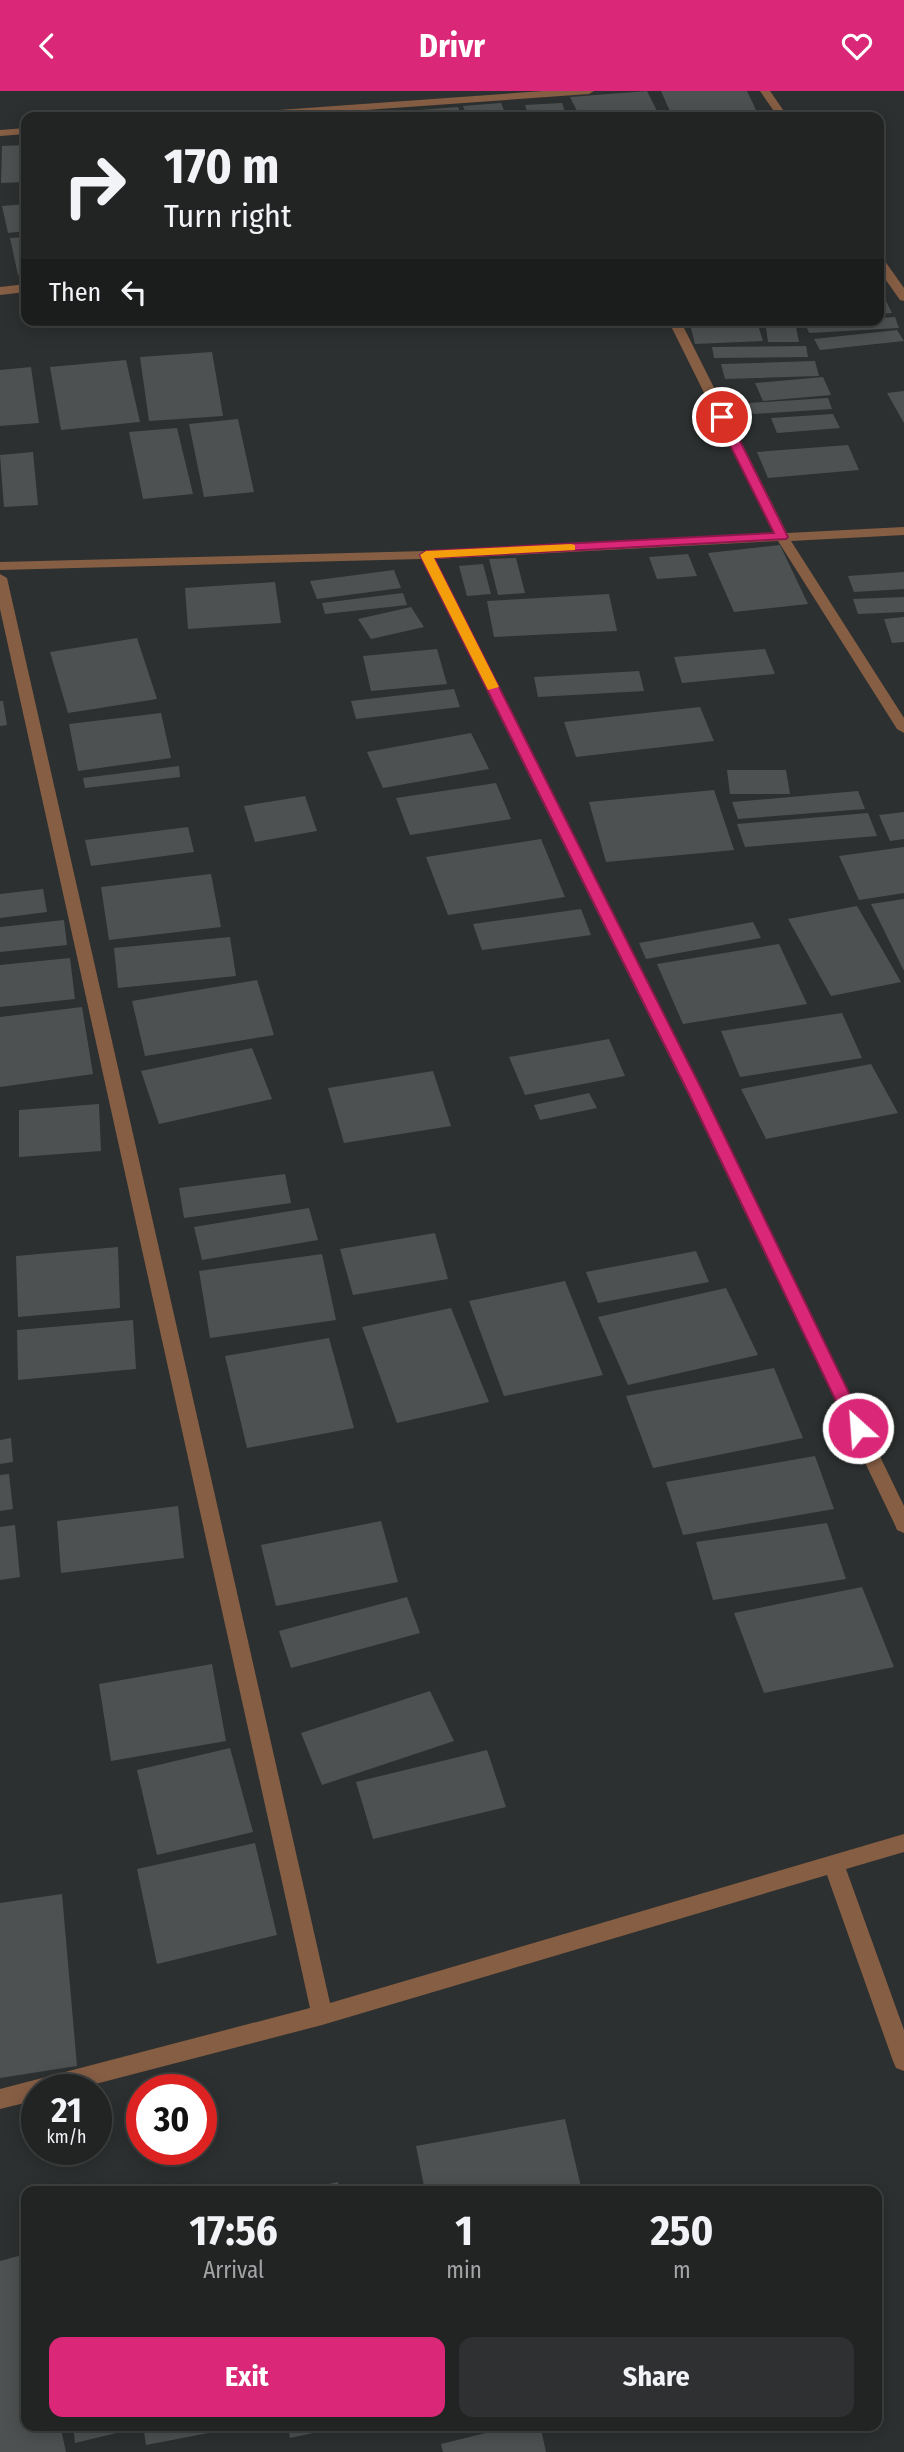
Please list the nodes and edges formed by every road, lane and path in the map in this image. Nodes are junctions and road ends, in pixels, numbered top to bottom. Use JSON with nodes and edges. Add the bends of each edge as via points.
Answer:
{"nodes":[{"id":1,"x":589,"y":91,"type":"edge"},
{"id":2,"x":765,"y":91,"type":"edge"},
{"id":3,"x":293,"y":112,"type":"edge"},
{"id":4,"x":779,"y":112,"type":"edge"},
{"id":5,"x":21,"y":131,"type":"edge"},
{"id":6,"x":0,"y":133,"type":"edge"},
{"id":7,"x":884,"y":269,"type":"edge"},
{"id":8,"x":21,"y":289,"type":"edge"},
{"id":9,"x":0,"y":291,"type":"edge"},
{"id":10,"x":904,"y":297,"type":"edge"},
{"id":11,"x":677,"y":326,"type":"edge"},
{"id":12,"x":904,"y":531,"type":"edge"},
{"id":13,"x":782,"y":537,"type":"junction"},
{"id":14,"x":426,"y":555,"type":"junction"},
{"id":15,"x":0,"y":566,"type":"edge"},
{"id":16,"x":0,"y":578,"type":"edge"},
{"id":17,"x":904,"y":729,"type":"edge"},
{"id":18,"x":904,"y":1525,"type":"edge"},
{"id":19,"x":904,"y":1843,"type":"edge"},
{"id":20,"x":834,"y":1864,"type":"junction"},
{"id":21,"x":322,"y":2015,"type":"junction"},
{"id":22,"x":904,"y":2061,"type":"edge"},
{"id":23,"x":0,"y":2099,"type":"edge"}],
"edges":[{"from":1,"to":3,"type":"street"},
{"from":2,"to":4,"type":"street"},
{"from":5,"to":6,"type":"street"},
{"from":7,"to":10,"type":"street"},
{"from":8,"to":9,"type":"street"},
{"from":11,"to":13,"type":"street"},
{"from":12,"to":13,"type":"street"},
{"from":13,"to":14,"type":"street"},
{"from":13,"to":17,"type":"street"},
{"from":14,"to":15,"type":"street"},
{"from":14,"to":18,"type":"street","via":[[695,1092]]},
{"from":16,"to":21,"type":"street"},
{"from":19,"to":20,"type":"street"},
{"from":20,"to":21,"type":"street"},
{"from":20,"to":22,"type":"street"},
{"from":21,"to":23,"type":"street"}]}
